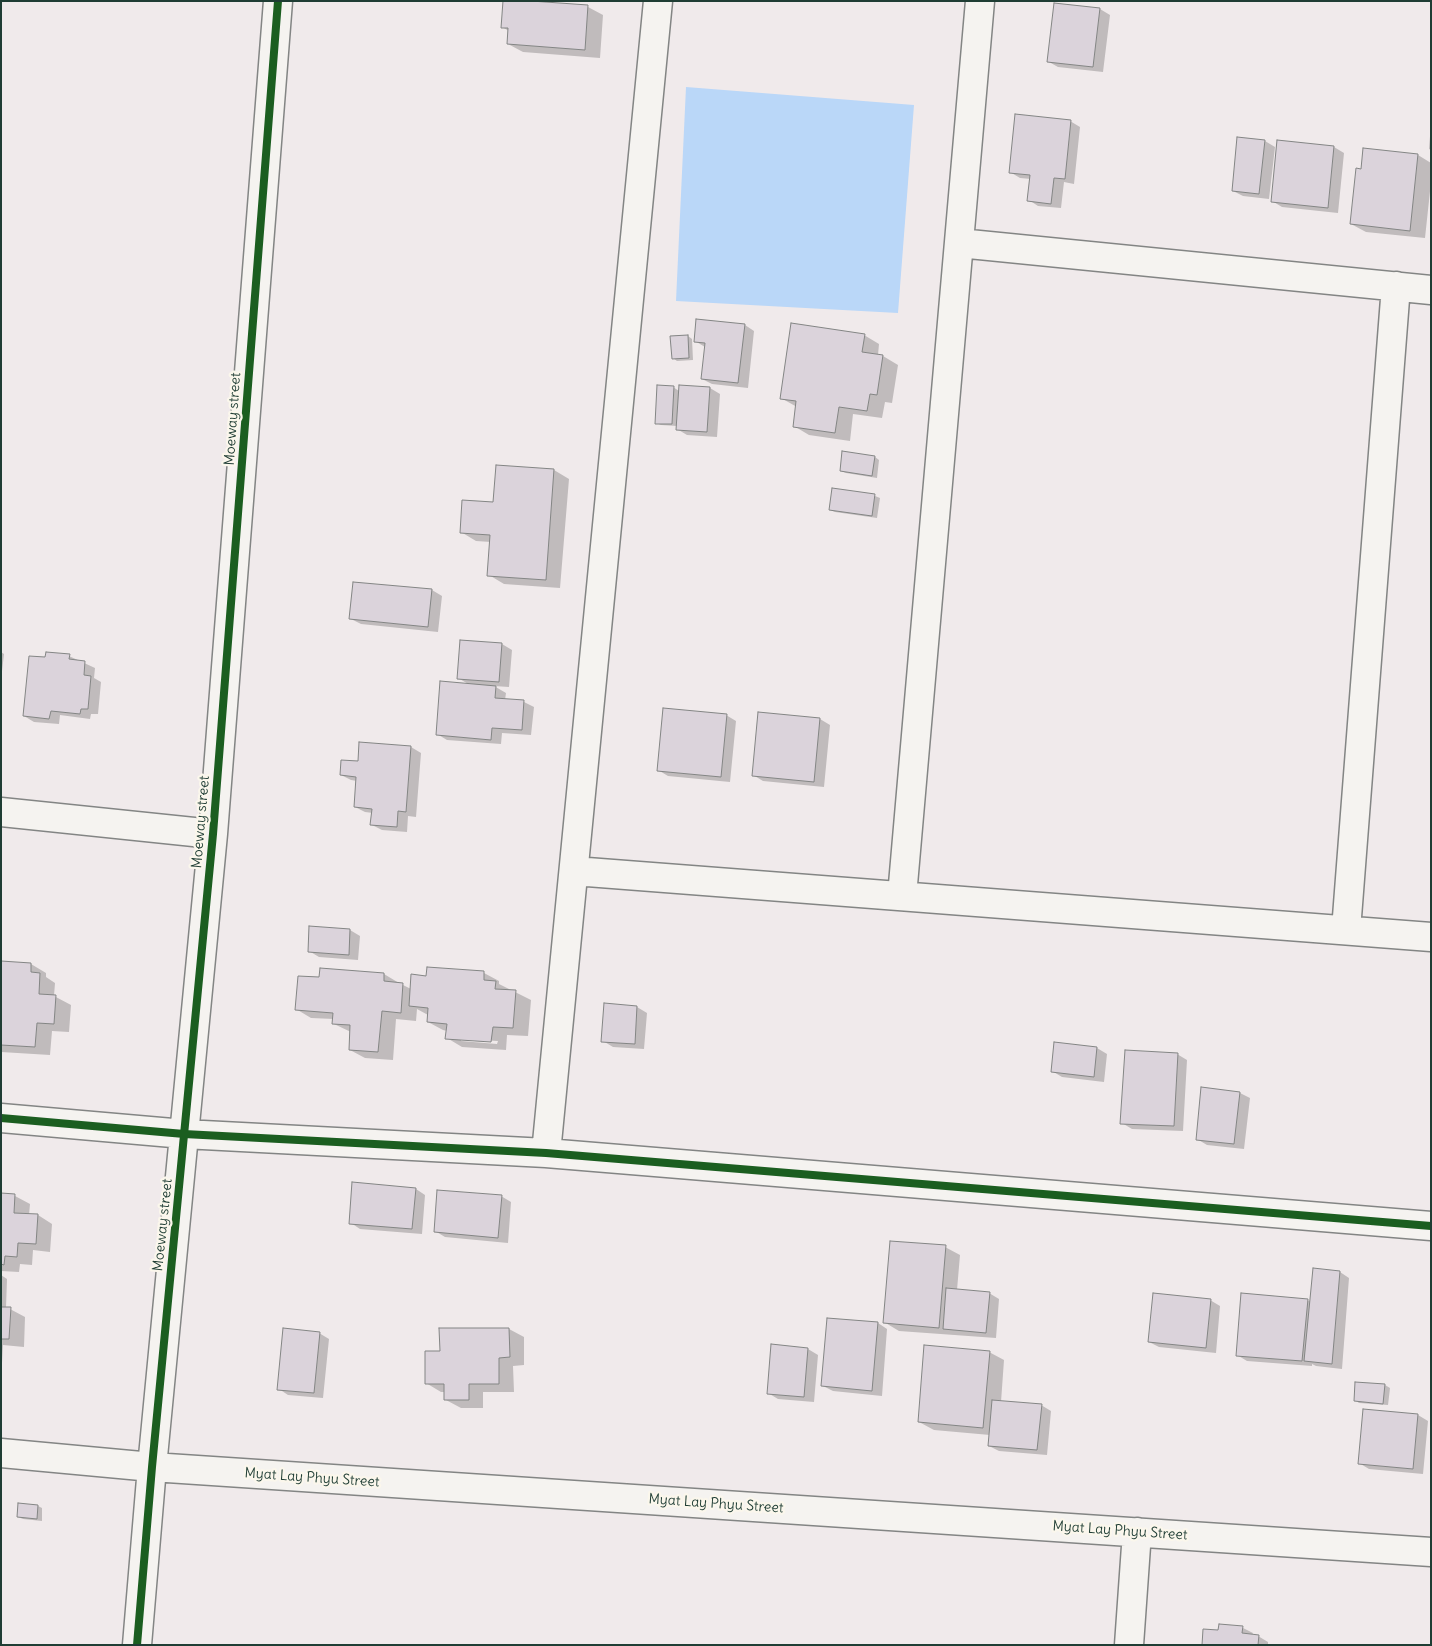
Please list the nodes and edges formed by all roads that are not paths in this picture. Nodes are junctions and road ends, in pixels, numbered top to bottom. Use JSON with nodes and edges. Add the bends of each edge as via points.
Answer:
{"nodes":[{"id":1,"x":278,"y":1,"type":"edge"},
{"id":2,"x":658,"y":1,"type":"edge"},
{"id":3,"x":980,"y":1,"type":"edge"},
{"id":4,"x":959,"y":243,"type":"junction"},
{"id":5,"x":1396,"y":286,"type":"junction"},
{"id":6,"x":1431,"y":290,"type":"edge"},
{"id":7,"x":1,"y":812,"type":"edge"},
{"id":8,"x":213,"y":834,"type":"junction"},
{"id":9,"x":574,"y":871,"type":"junction"},
{"id":10,"x":902,"y":896,"type":"junction"},
{"id":11,"x":1346,"y":930,"type":"junction"},
{"id":12,"x":1431,"y":937,"type":"edge"},
{"id":13,"x":1,"y":1118,"type":"edge"},
{"id":14,"x":184,"y":1134,"type":"junction"},
{"id":15,"x":546,"y":1153,"type":"junction"},
{"id":16,"x":1431,"y":1226,"type":"edge"},
{"id":17,"x":1,"y":1453,"type":"edge"},
{"id":18,"x":152,"y":1467,"type":"junction"},
{"id":19,"x":1137,"y":1532,"type":"junction"},
{"id":20,"x":1431,"y":1552,"type":"edge"},
{"id":21,"x":137,"y":1645,"type":"edge"},
{"id":22,"x":1130,"y":1645,"type":"edge"}],
"edges":[{"from":1,"to":8,"type":"street","name":"Moeway street"},
{"from":2,"to":9,"type":"street"},
{"from":3,"to":4,"type":"street"},
{"from":4,"to":5,"type":"street"},
{"from":4,"to":10,"type":"street"},
{"from":5,"to":6,"type":"street"},
{"from":5,"to":11,"type":"street"},
{"from":7,"to":8,"type":"street"},
{"from":8,"to":14,"type":"street","name":"Moeway street"},
{"from":9,"to":10,"type":"street"},
{"from":9,"to":15,"type":"street"},
{"from":10,"to":11,"type":"street"},
{"from":11,"to":12,"type":"street"},
{"from":13,"to":14,"type":"street"},
{"from":14,"to":15,"type":"street"},
{"from":14,"to":18,"type":"street","name":"Moeway street"},
{"from":15,"to":16,"type":"street"},
{"from":17,"to":18,"type":"street","name":"Myat Lay Phyu Street"},
{"from":18,"to":19,"type":"street","name":"Myat Lay Phyu Street"},
{"from":18,"to":21,"type":"street","name":"Moeway street"},
{"from":19,"to":20,"type":"street","name":"Myat Lay Phyu Street"},
{"from":19,"to":22,"type":"street"}]}
